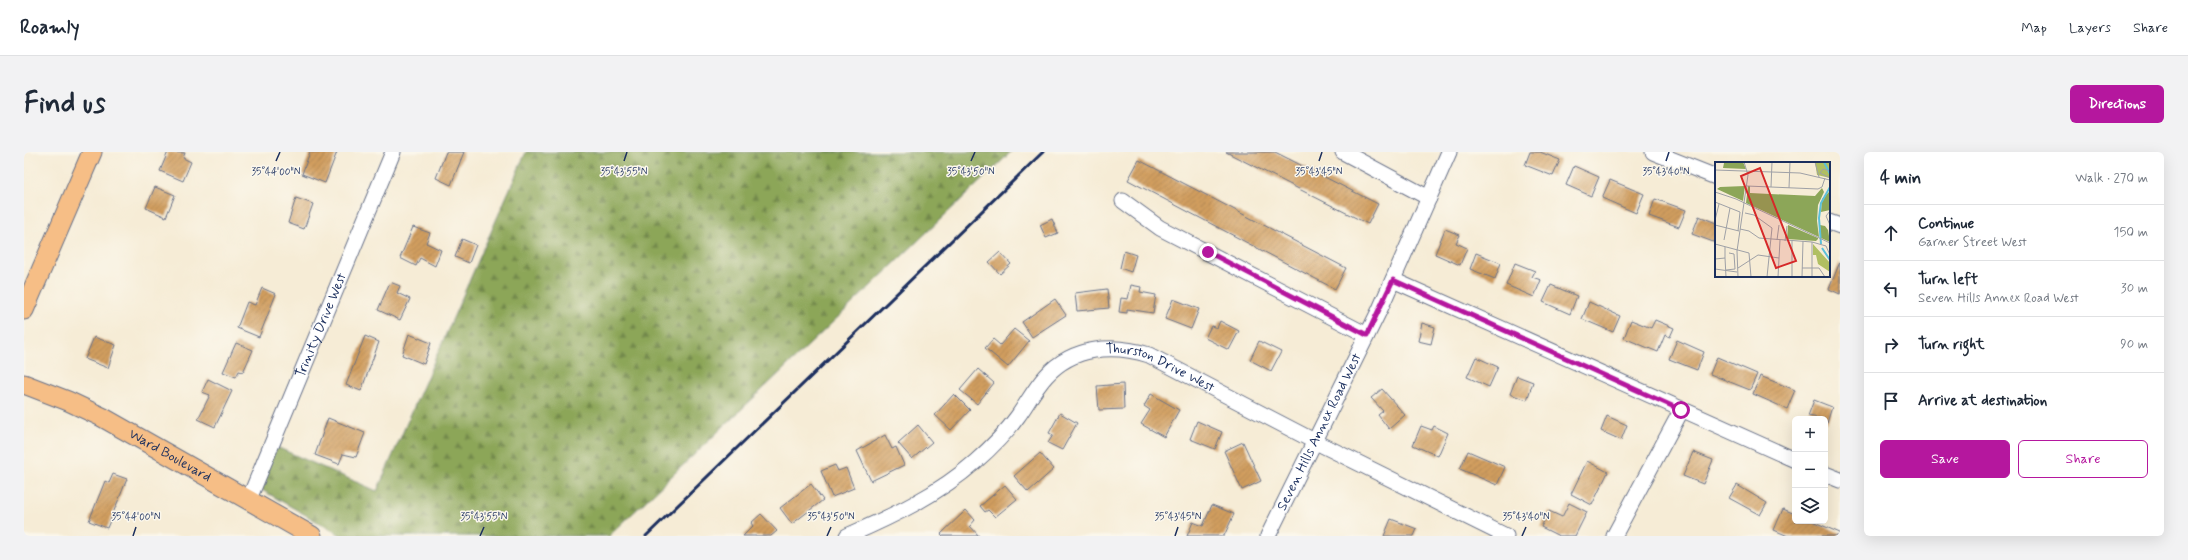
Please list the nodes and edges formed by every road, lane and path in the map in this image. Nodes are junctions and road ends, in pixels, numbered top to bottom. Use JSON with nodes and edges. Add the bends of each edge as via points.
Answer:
{"nodes":[{"id":1,"x":92,"y":152,"type":"edge"},
{"id":2,"x":393,"y":152,"type":"edge"},
{"id":3,"x":1342,"y":152,"type":"edge"},
{"id":4,"x":1449,"y":152,"type":"edge"},
{"id":5,"x":1653,"y":152,"type":"edge"},
{"id":6,"x":1715,"y":177,"type":"edge"},
{"id":7,"x":1429,"y":198,"type":"junction"},
{"id":8,"x":1123,"y":201,"type":"dead end"},
{"id":9,"x":1830,"y":222,"type":"edge"},
{"id":10,"x":1840,"y":226,"type":"edge"},
{"id":11,"x":1393,"y":280,"type":"junction"},
{"id":12,"x":24,"y":310,"type":"edge"},
{"id":13,"x":1367,"y":335,"type":"junction"},
{"id":14,"x":24,"y":384,"type":"edge"},
{"id":15,"x":1681,"y":410,"type":"junction"},
{"id":16,"x":1314,"y":441,"type":"junction"},
{"id":17,"x":1792,"y":459,"type":"edge"},
{"id":18,"x":1828,"y":475,"type":"edge"},
{"id":19,"x":1840,"y":480,"type":"edge"},
{"id":20,"x":249,"y":500,"type":"junction"},
{"id":21,"x":312,"y":536,"type":"edge"},
{"id":22,"x":847,"y":536,"type":"edge"},
{"id":23,"x":1268,"y":536,"type":"edge"},
{"id":24,"x":1506,"y":536,"type":"edge"},
{"id":25,"x":1614,"y":536,"type":"edge"}],
"edges":[{"from":1,"to":12,"type":"main road"},
{"from":2,"to":20,"type":"street","name":"Trinity Drive West"},
{"from":3,"to":7,"type":"street"},
{"from":4,"to":7,"type":"street","name":"Seven Hills Annex Road West"},
{"from":5,"to":6,"type":"street"},
{"from":7,"to":11,"type":"street","name":"Seven Hills Annex Road West"},
{"from":8,"to":13,"type":"street","via":[[1160,228]]},
{"from":9,"to":10,"type":"street"},
{"from":11,"to":13,"type":"street","name":"Seven Hills Annex Road West"},
{"from":11,"to":15,"type":"street"},
{"from":13,"to":16,"type":"street","name":"Seven Hills Annex Road West"},
{"from":14,"to":20,"type":"main road","name":"Ward Boulevard","via":[[102,417]]},
{"from":15,"to":17,"type":"street"},
{"from":15,"to":25,"type":"street"},
{"from":16,"to":22,"type":"street","name":"Thurston Drive West","via":[[1149,355],[1114,348],[1094,350],[1061,363],[1047,375],[999,439],[953,480]]},
{"from":16,"to":23,"type":"street","name":"Seven Hills Annex Road West"},
{"from":16,"to":24,"type":"street","name":"Thurston Drive West"},
{"from":18,"to":19,"type":"street"},
{"from":20,"to":21,"type":"main road","name":"Ward Boulevard"}]}
